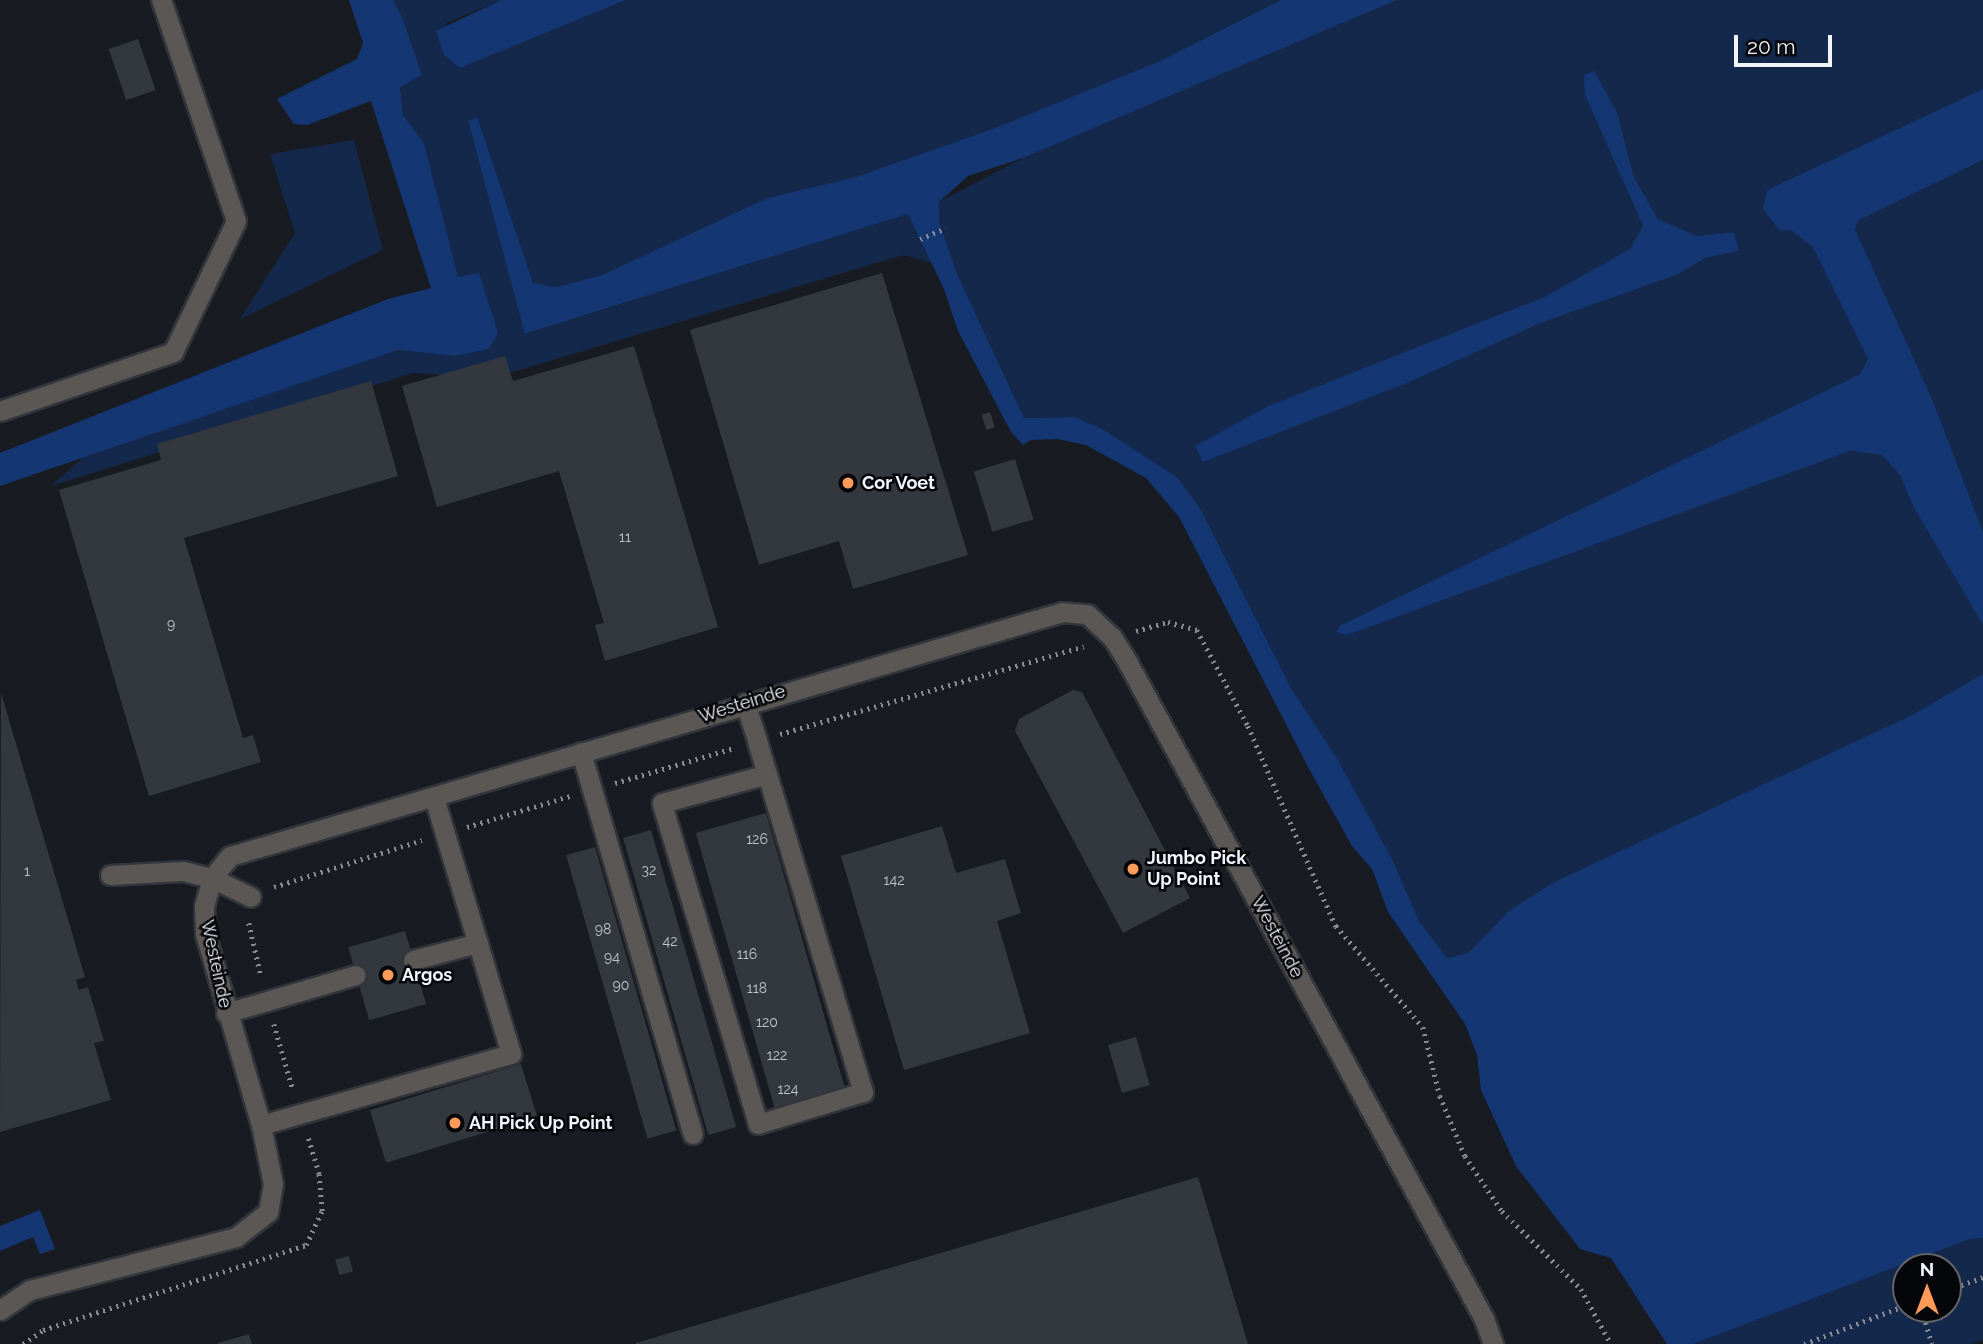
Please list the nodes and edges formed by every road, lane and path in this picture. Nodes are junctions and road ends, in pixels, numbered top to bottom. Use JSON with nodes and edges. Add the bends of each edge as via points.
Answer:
{"nodes":[{"id":1,"x":161,"y":0,"type":"edge"},
{"id":2,"x":946,"y":228,"type":"dead end"},
{"id":3,"x":919,"y":239,"type":"dead end"},
{"id":4,"x":0,"y":411,"type":"edge"},
{"id":5,"x":1112,"y":637,"type":"junction"},
{"id":6,"x":745,"y":703,"type":"junction"},
{"id":7,"x":581,"y":752,"type":"junction"},
{"id":8,"x":767,"y":774,"type":"junction"},
{"id":9,"x":434,"y":797,"type":"junction"},
{"id":10,"x":110,"y":875,"type":"dead end"},
{"id":11,"x":212,"y":878,"type":"junction"},
{"id":12,"x":251,"y":897,"type":"dead end"},
{"id":13,"x":478,"y":943,"type":"junction"},
{"id":14,"x":413,"y":960,"type":"dead end"},
{"id":15,"x":356,"y":975,"type":"dead end"},
{"id":16,"x":226,"y":1013,"type":"junction"},
{"id":17,"x":261,"y":1125,"type":"junction"},
{"id":18,"x":693,"y":1134,"type":"dead end"},
{"id":19,"x":1983,"y":1277,"type":"edge"},
{"id":20,"x":1962,"y":1285,"type":"edge"},
{"id":21,"x":0,"y":1310,"type":"edge"},
{"id":22,"x":1892,"y":1310,"type":"edge"},
{"id":23,"x":1926,"y":1323,"type":"edge"},
{"id":24,"x":1493,"y":1344,"type":"edge"},
{"id":25,"x":1611,"y":1344,"type":"edge"},
{"id":26,"x":1804,"y":1344,"type":"edge"},
{"id":27,"x":1932,"y":1344,"type":"edge"}],
"edges":[{"from":1,"to":4,"type":"street","via":[[236,221],[173,352]]},
{"from":2,"to":3,"type":"path"},
{"from":5,"to":6,"type":"street","name":"Westeinde","via":[[1087,614],[1062,612]]},
{"from":5,"to":24,"type":"street","name":"Westeinde","via":[[1484,1318]]},
{"from":5,"to":25,"type":"path","via":[[1168,622],[1197,630],[1248,726],[1336,926],[1423,1027],[1440,1096],[1465,1156],[1502,1211],[1581,1289]]},
{"from":6,"to":7,"type":"street","name":"Westeinde"},
{"from":6,"to":8,"type":"street"},
{"from":7,"to":9,"type":"street","name":"Westeinde"},
{"from":7,"to":18,"type":"street"},
{"from":8,"to":8,"type":"street","via":[[863,1092],[758,1124],[662,803]]},
{"from":9,"to":11,"type":"street","name":"Westeinde","via":[[265,843],[230,856]]},
{"from":9,"to":13,"type":"street"},
{"from":10,"to":11,"type":"street","via":[[183,871]]},
{"from":11,"to":12,"type":"street"},
{"from":11,"to":16,"type":"street","name":"Westeinde","via":[[204,906],[205,934]]},
{"from":13,"to":14,"type":"street"},
{"from":13,"to":17,"type":"street","via":[[511,1054]]},
{"from":15,"to":16,"type":"street"},
{"from":16,"to":17,"type":"street","name":"Westeinde"},
{"from":17,"to":21,"type":"street","name":"Westeinde","via":[[273,1184],[268,1212],[236,1237],[30,1290]]},
{"from":19,"to":20,"type":"path"},
{"from":22,"to":26,"type":"path"},
{"from":23,"to":27,"type":"path"}]}
